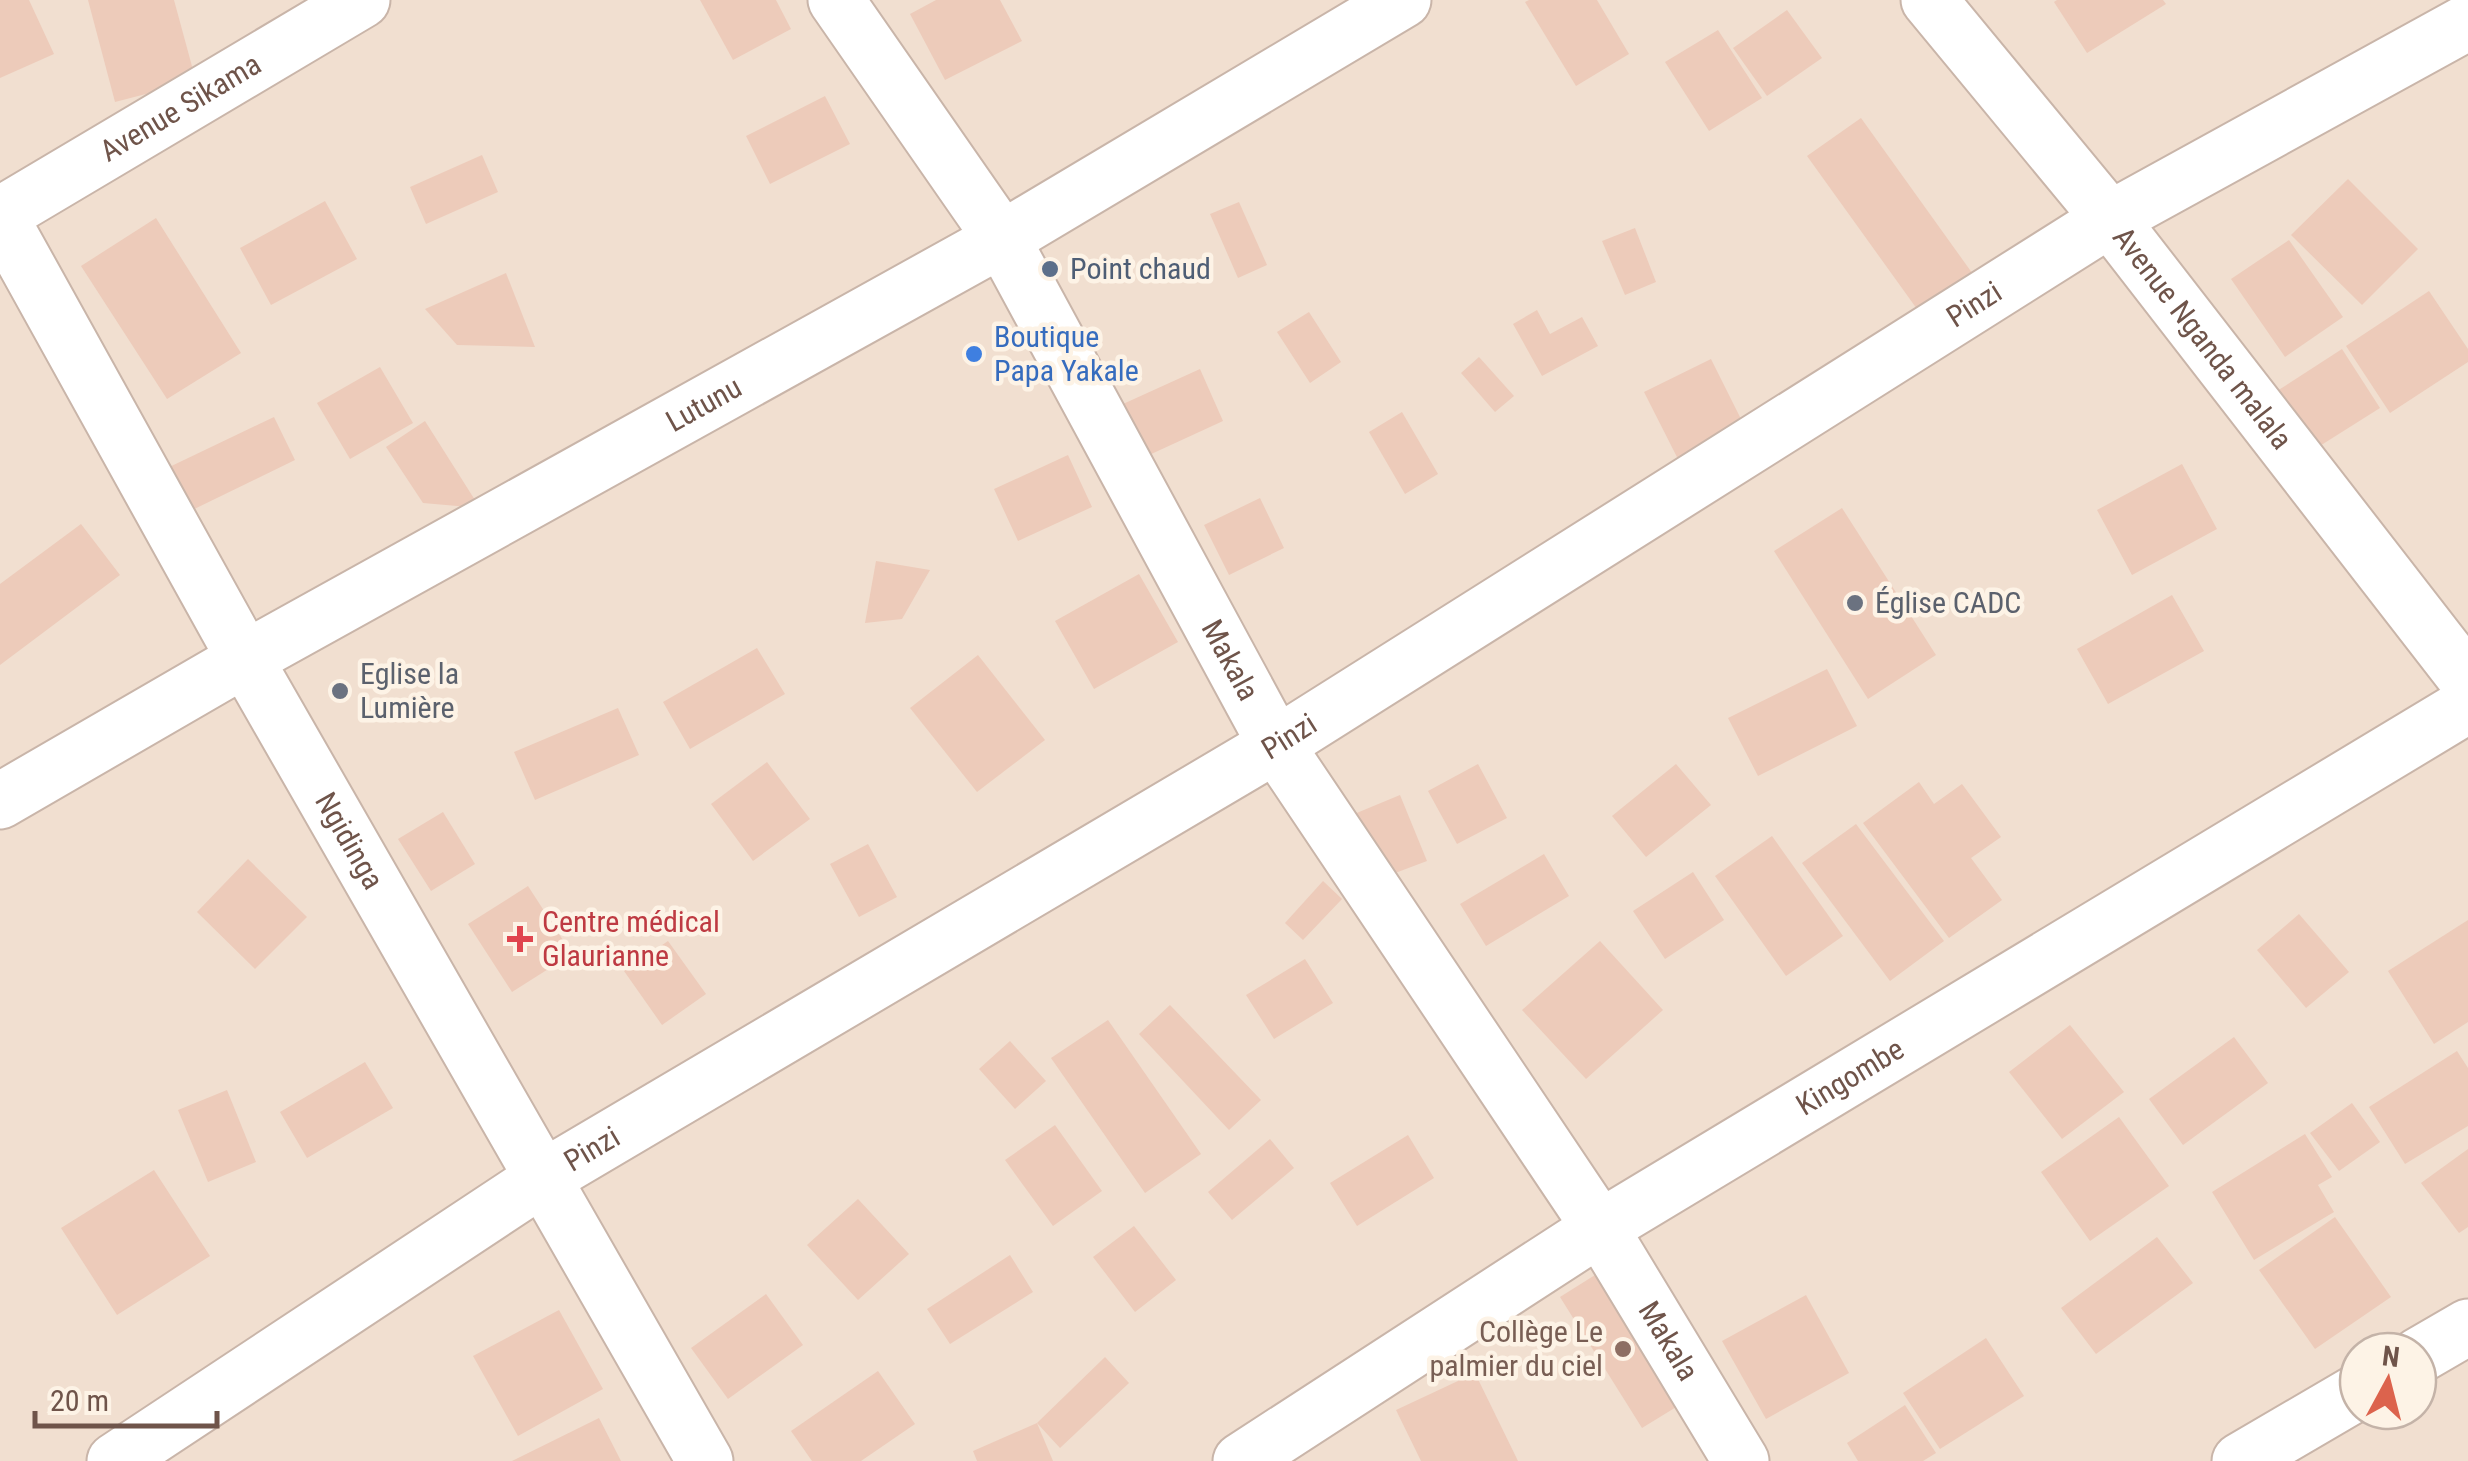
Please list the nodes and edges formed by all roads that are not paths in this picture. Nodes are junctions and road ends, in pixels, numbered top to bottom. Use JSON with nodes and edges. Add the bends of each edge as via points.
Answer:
{"nodes":[{"id":1,"x":362,"y":0,"type":"edge"},
{"id":2,"x":836,"y":0,"type":"edge"},
{"id":3,"x":1402,"y":0,"type":"edge"},
{"id":4,"x":1930,"y":0,"type":"edge"},
{"id":5,"x":2468,"y":22,"type":"edge"},
{"id":6,"x":0,"y":216,"type":"edge"},
{"id":7,"x":2110,"y":219,"type":"junction"},
{"id":8,"x":1002,"y":238,"type":"junction"},
{"id":9,"x":245,"y":659,"type":"junction"},
{"id":10,"x":2468,"y":680,"type":"edge"},
{"id":11,"x":2468,"y":705,"type":"edge"},
{"id":12,"x":1276,"y":746,"type":"junction"},
{"id":13,"x":0,"y":800,"type":"edge"},
{"id":14,"x":542,"y":1178,"type":"junction"},
{"id":15,"x":1600,"y":1228,"type":"junction"},
{"id":16,"x":2468,"y":1326,"type":"edge"},
{"id":17,"x":2438,"y":1344,"type":"edge"},
{"id":18,"x":2338,"y":1404,"type":"edge"},
{"id":19,"x":116,"y":1461,"type":"edge"},
{"id":20,"x":704,"y":1461,"type":"edge"},
{"id":21,"x":1241,"y":1461,"type":"edge"},
{"id":22,"x":1740,"y":1461,"type":"edge"},
{"id":23,"x":2240,"y":1461,"type":"edge"}],
"edges":[{"from":1,"to":6,"type":"street","name":"Avenue Sikama"},
{"from":2,"to":8,"type":"street","name":"Makala"},
{"from":3,"to":8,"type":"street","name":"Lutunu"},
{"from":4,"to":7,"type":"street","name":"Avenue Nganda malala"},
{"from":5,"to":7,"type":"street","name":"Pinzi"},
{"from":6,"to":9,"type":"street","name":"Ngidinga"},
{"from":7,"to":10,"type":"street","name":"Avenue Nganda malala"},
{"from":7,"to":12,"type":"street","name":"Pinzi"},
{"from":8,"to":9,"type":"street","name":"Lutunu"},
{"from":8,"to":12,"type":"street","name":"Makala"},
{"from":9,"to":13,"type":"street","name":"Lutunu"},
{"from":9,"to":14,"type":"street","name":"Ngidinga"},
{"from":11,"to":15,"type":"street","name":"Kingombe"},
{"from":12,"to":14,"type":"street","name":"Pinzi"},
{"from":12,"to":15,"type":"street","name":"Makala"},
{"from":14,"to":19,"type":"street","name":"Pinzi"},
{"from":14,"to":20,"type":"street","name":"Ngidinga"},
{"from":15,"to":21,"type":"street","name":"Kingombe"},
{"from":15,"to":22,"type":"street","name":"Makala"},
{"from":16,"to":17,"type":"street"},
{"from":18,"to":23,"type":"street"}]}
